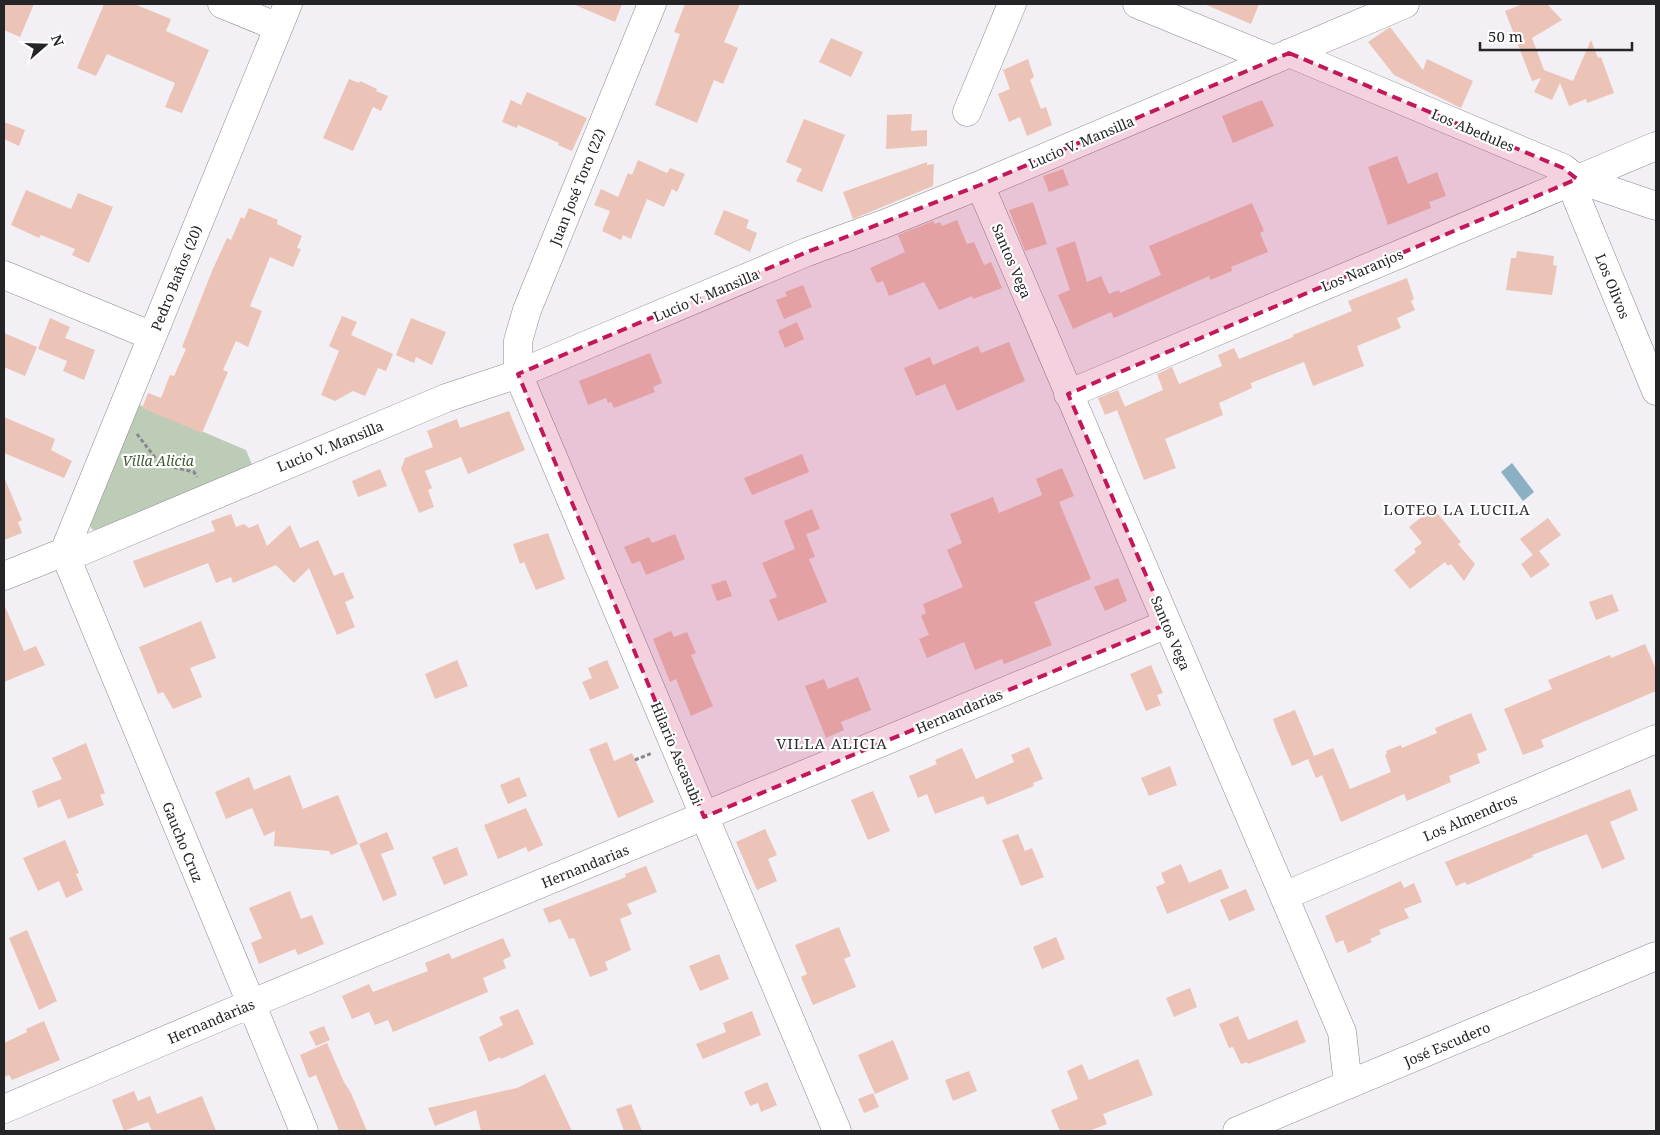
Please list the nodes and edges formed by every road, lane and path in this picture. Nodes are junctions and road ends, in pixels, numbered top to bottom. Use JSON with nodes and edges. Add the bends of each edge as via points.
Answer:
{"nodes":[{"id":1,"x":222,"y":4,"type":"edge"},
{"id":2,"x":652,"y":4,"type":"edge"},
{"id":3,"x":1012,"y":4,"type":"edge"},
{"id":4,"x":1137,"y":4,"type":"edge"},
{"id":5,"x":1405,"y":4,"type":"edge"},
{"id":6,"x":283,"y":15,"type":"edge"},
{"id":7,"x":1281,"y":57,"type":"junction"},
{"id":8,"x":967,"y":112,"type":"dead end"},
{"id":9,"x":1656,"y":146,"type":"edge"},
{"id":10,"x":1577,"y":179,"type":"junction"},
{"id":11,"x":980,"y":185,"type":"junction"},
{"id":12,"x":1656,"y":206,"type":"edge"},
{"id":13,"x":4,"y":275,"type":"edge"},
{"id":14,"x":152,"y":336,"type":"junction"},
{"id":15,"x":518,"y":374,"type":"junction"},
{"id":16,"x":1656,"y":391,"type":"edge"},
{"id":17,"x":1068,"y":394,"type":"junction"},
{"id":18,"x":134,"y":430,"type":"dead end"},
{"id":19,"x":194,"y":472,"type":"dead end"},
{"id":20,"x":64,"y":552,"type":"junction"},
{"id":21,"x":4,"y":576,"type":"edge"},
{"id":22,"x":1167,"y":624,"type":"junction"},
{"id":23,"x":1656,"y":739,"type":"edge"},
{"id":24,"x":704,"y":817,"type":"junction"},
{"id":25,"x":1284,"y":896,"type":"junction"},
{"id":26,"x":1656,"y":956,"type":"edge"},
{"id":27,"x":250,"y":1004,"type":"junction"},
{"id":28,"x":1348,"y":1085,"type":"junction"},
{"id":29,"x":4,"y":1109,"type":"edge"},
{"id":30,"x":304,"y":1131,"type":"edge"},
{"id":31,"x":837,"y":1131,"type":"edge"},
{"id":32,"x":1236,"y":1131,"type":"edge"}],
"edges":[{"from":1,"to":6,"type":"street"},
{"from":2,"to":15,"type":"street","name":"Juan José Toro (22)","via":[[528,310],[518,341]]},
{"from":3,"to":8,"type":"street"},
{"from":4,"to":7,"type":"street","name":"Los Abedules"},
{"from":5,"to":7,"type":"street","name":"Lucio V. Mansilla"},
{"from":6,"to":14,"type":"street","name":"Pedro Baños (20)"},
{"from":7,"to":10,"type":"street","name":"Los Abedules","via":[[1563,168]]},
{"from":7,"to":11,"type":"street","name":"Lucio V. Mansilla"},
{"from":9,"to":10,"type":"street","name":"Los Naranjos"},
{"from":10,"to":12,"type":"street","name":"Los Abedules"},
{"from":10,"to":16,"type":"street","name":"Los Olivos","via":[[1577,199]]},
{"from":10,"to":17,"type":"street","name":"Los Naranjos"},
{"from":11,"to":15,"type":"street","name":"Lucio V. Mansilla","via":[[807,252]]},
{"from":11,"to":17,"type":"street","name":"Santos Vega"},
{"from":13,"to":14,"type":"street"},
{"from":14,"to":20,"type":"street","name":"Pedro Baños (20)"},
{"from":15,"to":20,"type":"street","name":"Lucio V. Mansilla","via":[[446,398],[82,551]]},
{"from":15,"to":24,"type":"street","name":"Hilario Ascasubi"},
{"from":17,"to":22,"type":"street","name":"Santos Vega"},
{"from":18,"to":19,"type":"path","via":[[160,464]]},
{"from":20,"to":21,"type":"street","name":"Lucio V. Mansilla"},
{"from":20,"to":27,"type":"street","name":"Gaucho Cruz"},
{"from":22,"to":24,"type":"street","name":"Hernandarias"},
{"from":22,"to":25,"type":"street","name":"Santos Vega"},
{"from":23,"to":25,"type":"street","name":"Los Almendros"},
{"from":24,"to":27,"type":"street","name":"Hernandarias"},
{"from":24,"to":31,"type":"street","name":"Hilario Ascasubi"},
{"from":25,"to":28,"type":"street","name":"Santos Vega","via":[[1342,1032]]},
{"from":26,"to":28,"type":"street","name":"José Escudero"},
{"from":27,"to":29,"type":"street","name":"Hernandarias"},
{"from":27,"to":30,"type":"street","name":"Gaucho Cruz"},
{"from":28,"to":32,"type":"street","name":"José Escudero"}]}
